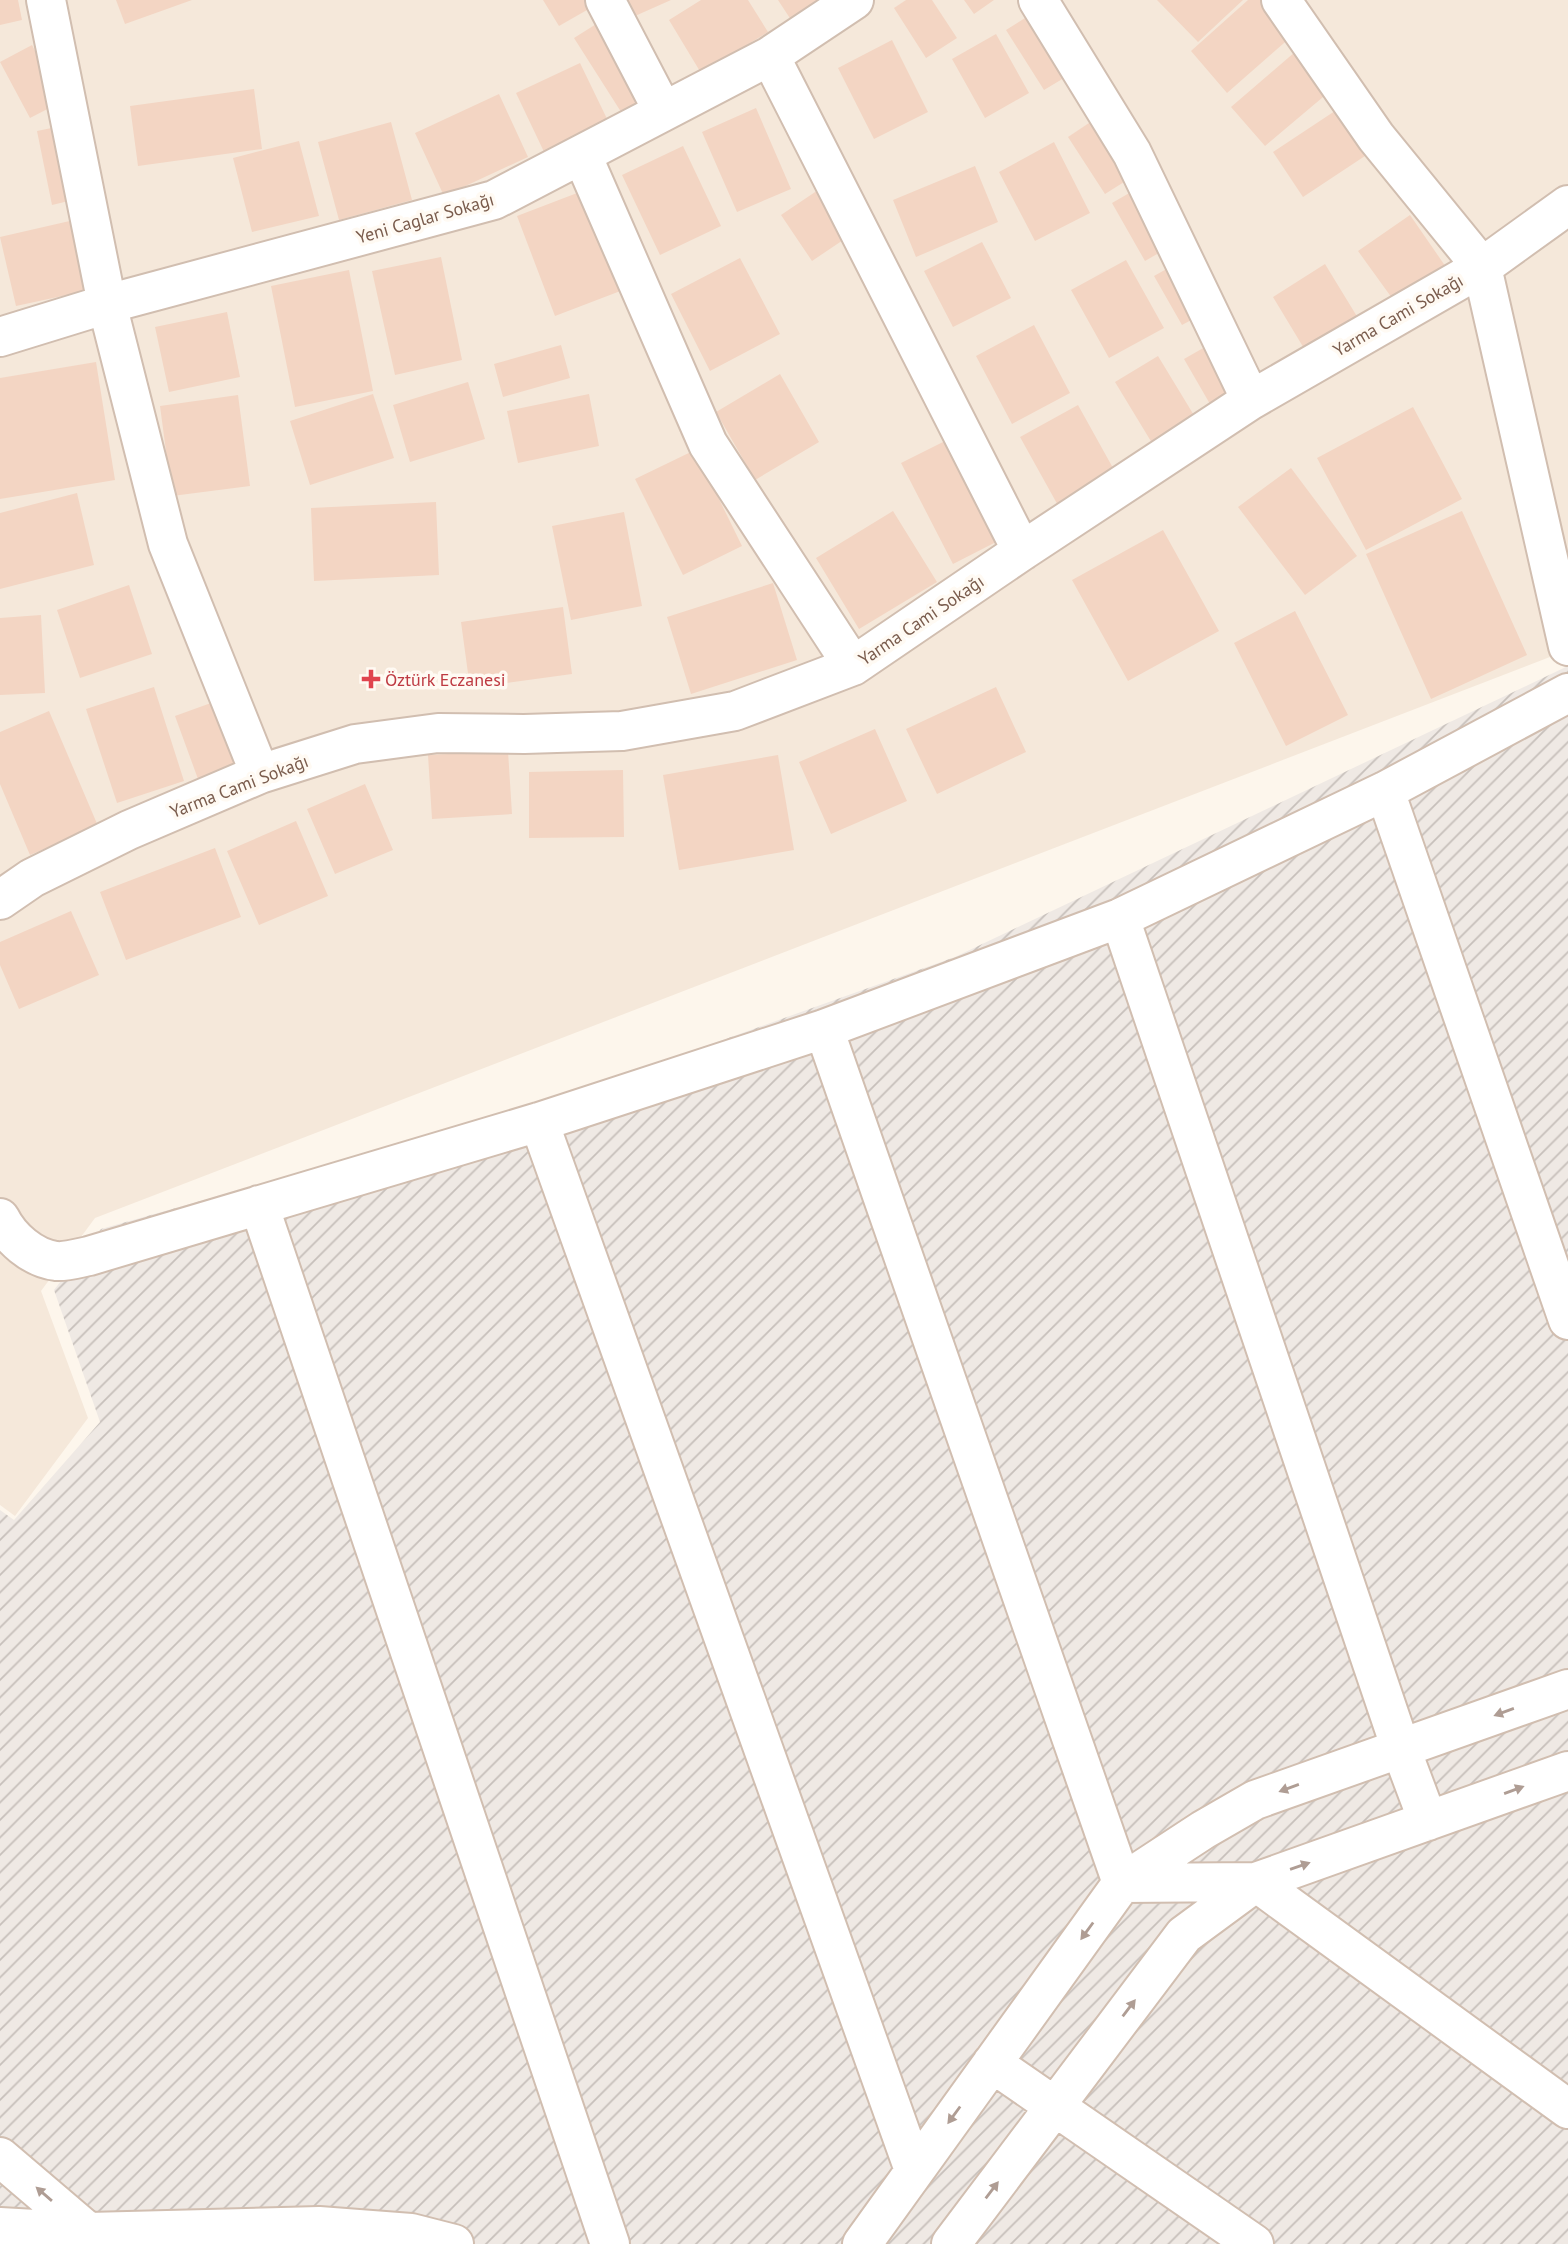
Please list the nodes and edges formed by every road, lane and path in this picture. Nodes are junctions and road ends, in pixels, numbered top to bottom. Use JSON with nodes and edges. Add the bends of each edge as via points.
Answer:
{"nodes":[{"id":1,"x":46,"y":0,"type":"edge"},
{"id":2,"x":605,"y":0,"type":"edge"},
{"id":3,"x":854,"y":0,"type":"edge"},
{"id":4,"x":1038,"y":0,"type":"edge"},
{"id":5,"x":1281,"y":0,"type":"edge"},
{"id":6,"x":770,"y":56,"type":"junction"},
{"id":7,"x":663,"y":111,"type":"junction"},
{"id":8,"x":582,"y":155,"type":"junction"},
{"id":9,"x":1568,"y":205,"type":"edge"},
{"id":10,"x":1482,"y":267,"type":"junction"},
{"id":11,"x":107,"y":303,"type":"junction"},
{"id":12,"x":0,"y":337,"type":"edge"},
{"id":13,"x":1251,"y":400,"type":"junction"},
{"id":14,"x":1022,"y":551,"type":"junction"},
{"id":15,"x":1568,"y":646,"type":"edge"},
{"id":16,"x":853,"y":666,"type":"junction"},
{"id":17,"x":1568,"y":694,"type":"edge"},
{"id":18,"x":260,"y":774,"type":"junction"},
{"id":19,"x":1385,"y":791,"type":"junction"},
{"id":20,"x":0,"y":900,"type":"edge"},
{"id":21,"x":1120,"y":918,"type":"junction"},
{"id":22,"x":824,"y":1029,"type":"junction"},
{"id":23,"x":539,"y":1122,"type":"junction"},
{"id":24,"x":259,"y":1205,"type":"junction"},
{"id":25,"x":0,"y":1218,"type":"edge"},
{"id":26,"x":1568,"y":1320,"type":"edge"},
{"id":27,"x":1568,"y":1689,"type":"edge"},
{"id":28,"x":1401,"y":1749,"type":"junction"},
{"id":29,"x":1568,"y":1771,"type":"edge"},
{"id":30,"x":1428,"y":1821,"type":"junction"},
{"id":31,"x":1256,"y":1882,"type":"junction"},
{"id":32,"x":1122,"y":1883,"type":"junction"},
{"id":33,"x":992,"y":2063,"type":"junction"},
{"id":34,"x":1056,"y":2106,"type":"junction"},
{"id":35,"x":1568,"y":2109,"type":"edge"},
{"id":36,"x":0,"y":2157,"type":"edge"},
{"id":37,"x":914,"y":2171,"type":"junction"},
{"id":38,"x":0,"y":2227,"type":"edge"},
{"id":39,"x":88,"y":2232,"type":"junction"},
{"id":40,"x":305,"y":2235,"type":"edge"},
{"id":41,"x":52,"y":2244,"type":"edge"},
{"id":42,"x":454,"y":2244,"type":"edge"},
{"id":43,"x":610,"y":2244,"type":"edge"},
{"id":44,"x":862,"y":2244,"type":"edge"},
{"id":45,"x":951,"y":2244,"type":"edge"},
{"id":46,"x":1254,"y":2244,"type":"edge"}],
"edges":[{"from":1,"to":11,"type":"street"},
{"from":2,"to":7,"type":"street"},
{"from":3,"to":6,"type":"street","name":"Yeni Caglar Sokağı"},
{"from":4,"to":13,"type":"street","via":[[1132,153]]},
{"from":5,"to":10,"type":"street","via":[[1377,137]]},
{"from":6,"to":7,"type":"street","name":"Yeni Caglar Sokağı"},
{"from":6,"to":14,"type":"street"},
{"from":7,"to":8,"type":"street","name":"Yeni Caglar Sokağı"},
{"from":8,"to":11,"type":"street","name":"Yeni Caglar Sokağı","via":[[494,200]]},
{"from":8,"to":16,"type":"street","via":[[708,444]]},
{"from":9,"to":10,"type":"street","name":"Yarma Cami Sokağı"},
{"from":10,"to":13,"type":"street","name":"Yarma Cami Sokağı"},
{"from":10,"to":15,"type":"street"},
{"from":11,"to":12,"type":"street","name":"Yeni Caglar Sokağı"},
{"from":11,"to":18,"type":"street","via":[[168,544]]},
{"from":13,"to":14,"type":"street","name":"Yarma Cami Sokağı"},
{"from":14,"to":16,"type":"street","name":"Yarma Cami Sokağı"},
{"from":16,"to":18,"type":"street","name":"Yarma Cami Sokağı","via":[[735,711],[622,731],[438,733],[355,744]]},
{"from":17,"to":19,"type":"street"},
{"from":18,"to":20,"type":"street","name":"Yarma Cami Sokağı","via":[[129,830],[32,878]]},
{"from":19,"to":21,"type":"street"},
{"from":19,"to":26,"type":"street"},
{"from":21,"to":22,"type":"street"},
{"from":21,"to":28,"type":"street"},
{"from":22,"to":23,"type":"street"},
{"from":22,"to":32,"type":"street"},
{"from":23,"to":24,"type":"street"},
{"from":23,"to":37,"type":"street"},
{"from":24,"to":25,"type":"street","via":[[89,1256],[57,1261],[29,1251],[5,1229]]},
{"from":24,"to":43,"type":"street"},
{"from":27,"to":28,"type":"street","one_way":true},
{"from":28,"to":30,"type":"street"},
{"from":28,"to":32,"type":"street","one_way":true,"via":[[1255,1800]]},
{"from":30,"to":29,"type":"street","one_way":true},
{"from":31,"to":30,"type":"street","one_way":true},
{"from":31,"to":32,"type":"street"},
{"from":34,"to":31,"type":"street","one_way":true,"via":[[1184,1936]]},
{"from":31,"to":35,"type":"street"},
{"from":32,"to":33,"type":"street","one_way":true},
{"from":33,"to":34,"type":"street"},
{"from":33,"to":37,"type":"street","one_way":true},
{"from":45,"to":34,"type":"street","one_way":true},
{"from":34,"to":46,"type":"street"},
{"from":39,"to":36,"type":"street","one_way":true},
{"from":37,"to":44,"type":"street"},
{"from":38,"to":39,"type":"street"},
{"from":39,"to":40,"type":"street"},
{"from":39,"to":41,"type":"street"},
{"from":40,"to":42,"type":"street","via":[[411,2233]]}]}
